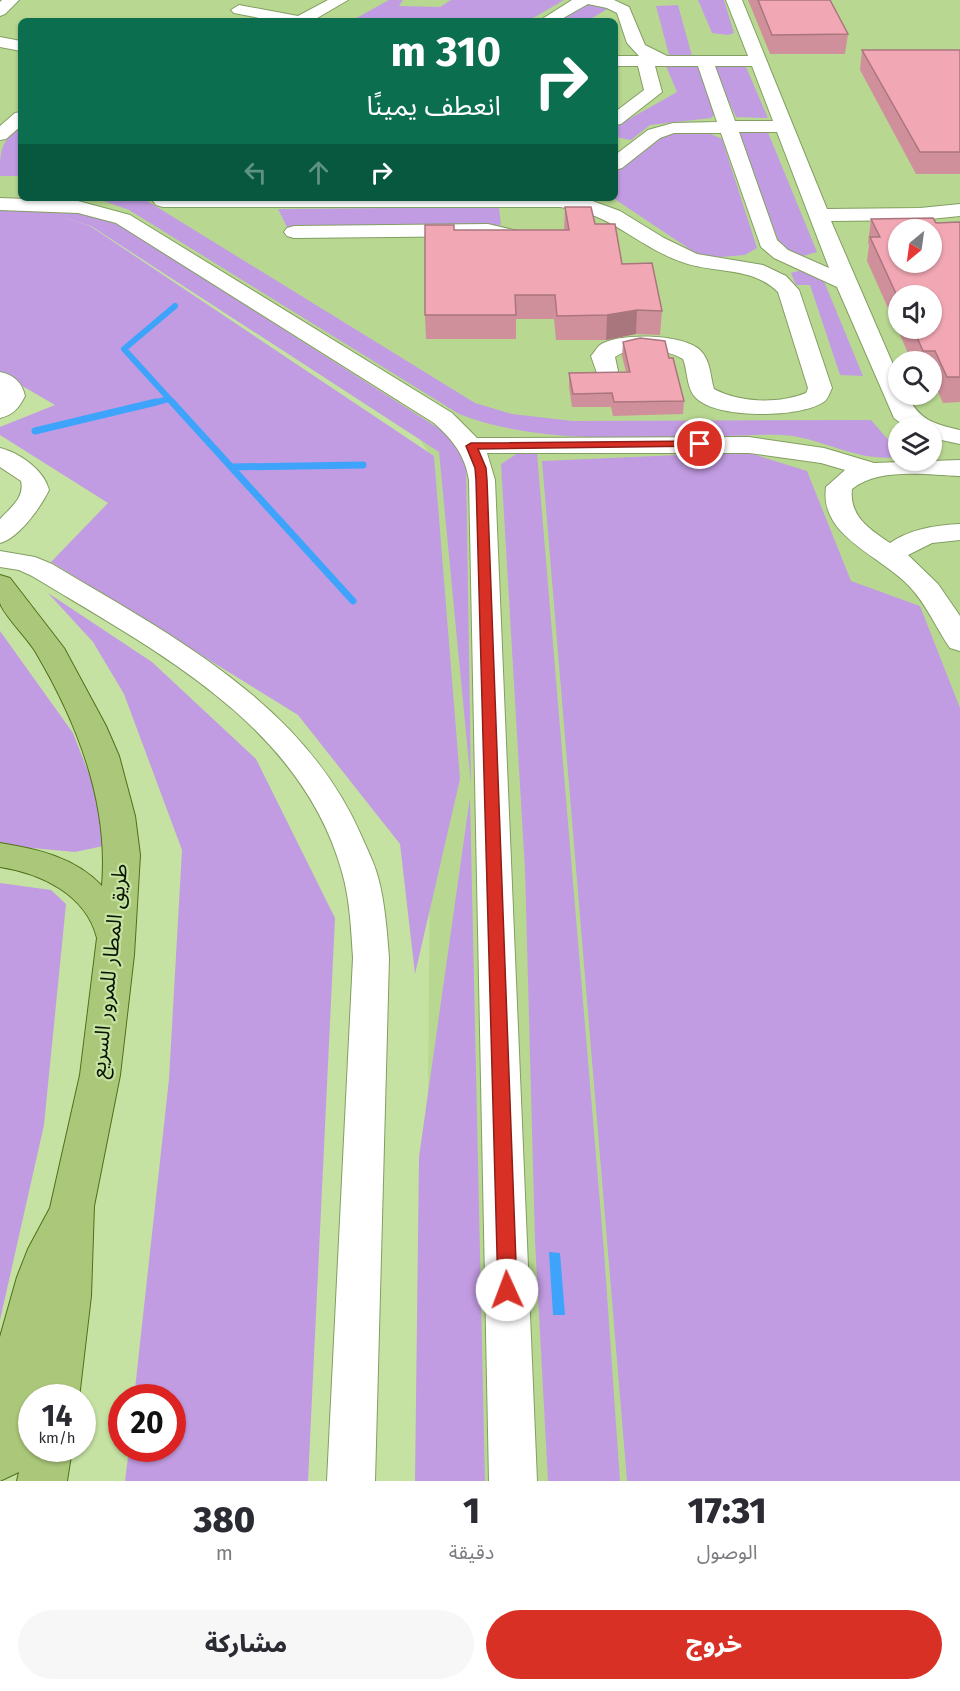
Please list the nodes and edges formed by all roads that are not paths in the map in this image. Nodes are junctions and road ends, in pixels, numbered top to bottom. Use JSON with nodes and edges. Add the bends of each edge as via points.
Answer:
{"nodes":[{"id":1,"x":11,"y":0,"type":"edge"},
{"id":2,"x":260,"y":0,"type":"edge"},
{"id":3,"x":340,"y":0,"type":"edge"},
{"id":4,"x":583,"y":0,"type":"edge"},
{"id":5,"x":592,"y":0,"type":"edge"},
{"id":6,"x":734,"y":0,"type":"edge"},
{"id":7,"x":239,"y":10,"type":"junction"},
{"id":8,"x":0,"y":11,"type":"edge"},
{"id":9,"x":223,"y":17,"type":"dead end"},
{"id":10,"x":283,"y":18,"type":"edge"},
{"id":11,"x":306,"y":18,"type":"edge"},
{"id":12,"x":552,"y":18,"type":"edge"},
{"id":13,"x":618,"y":61,"type":"edge"},
{"id":14,"x":645,"y":61,"type":"junction"},
{"id":15,"x":667,"y":61,"type":"junction"},
{"id":16,"x":705,"y":61,"type":"junction"},
{"id":17,"x":758,"y":61,"type":"junction"},
{"id":18,"x":618,"y":118,"type":"edge"},
{"id":19,"x":18,"y":120,"type":"edge"},
{"id":20,"x":728,"y":126,"type":"junction"},
{"id":21,"x":783,"y":126,"type":"junction"},
{"id":22,"x":0,"y":135,"type":"edge"},
{"id":23,"x":618,"y":144,"type":"edge"},
{"id":24,"x":636,"y":147,"type":"junction"},
{"id":25,"x":618,"y":162,"type":"edge"},
{"id":26,"x":18,"y":185,"type":"edge"},
{"id":27,"x":0,"y":186,"type":"edge"},
{"id":28,"x":517,"y":201,"type":"joint"},
{"id":29,"x":599,"y":203,"type":"edge"},
{"id":30,"x":0,"y":204,"type":"edge"},
{"id":31,"x":960,"y":210,"type":"edge"},
{"id":32,"x":820,"y":215,"type":"junction"},
{"id":33,"x":294,"y":232,"type":"dead end"},
{"id":34,"x":846,"y":283,"type":"junction"},
{"id":35,"x":606,"y":371,"type":"edge"},
{"id":36,"x":0,"y":379,"type":"edge"},
{"id":37,"x":0,"y":411,"type":"edge"},
{"id":38,"x":909,"y":417,"type":"edge"},
{"id":39,"x":942,"y":432,"type":"edge"},
{"id":40,"x":960,"y":437,"type":"edge"},
{"id":41,"x":471,"y":446,"type":"junction"},
{"id":42,"x":0,"y":456,"type":"edge"},
{"id":43,"x":960,"y":468,"type":"edge"},
{"id":44,"x":872,"y":470,"type":"junction"},
{"id":45,"x":960,"y":532,"type":"edge"},
{"id":46,"x":0,"y":535,"type":"edge"},
{"id":47,"x":891,"y":556,"type":"junction"},
{"id":48,"x":0,"y":559,"type":"edge"},
{"id":49,"x":0,"y":584,"type":"edge"},
{"id":50,"x":928,"y":590,"type":"junction"},
{"id":51,"x":960,"y":590,"type":"edge"},
{"id":52,"x":960,"y":642,"type":"edge"},
{"id":53,"x":0,"y":855,"type":"edge"},
{"id":54,"x":115,"y":955,"type":"junction"},
{"id":55,"x":37,"y":1384,"type":"edge"},
{"id":56,"x":18,"y":1422,"type":"edge"},
{"id":57,"x":0,"y":1458,"type":"edge"},
{"id":58,"x":44,"y":1462,"type":"edge"},
{"id":59,"x":42,"y":1481,"type":"edge"},
{"id":60,"x":351,"y":1481,"type":"edge"},
{"id":61,"x":513,"y":1481,"type":"edge"}],
"edges":[{"from":1,"to":8,"type":"lane"},
{"from":2,"to":7,"type":"lane"},
{"from":3,"to":11,"type":"lane"},
{"from":4,"to":12,"type":"lane"},
{"from":5,"to":15,"type":"lane","via":[[624,10],[635,46]]},
{"from":6,"to":17,"type":"lane"},
{"from":7,"to":9,"type":"lane"},
{"from":7,"to":10,"type":"lane"},
{"from":13,"to":14,"type":"lane"},
{"from":14,"to":15,"type":"lane"},
{"from":14,"to":18,"type":"lane","via":[[653,92]]},
{"from":15,"to":16,"type":"lane"},
{"from":16,"to":17,"type":"lane"},
{"from":16,"to":20,"type":"lane"},
{"from":17,"to":21,"type":"lane"},
{"from":19,"to":22,"type":"lane"},
{"from":20,"to":21,"type":"lane"},
{"from":20,"to":24,"type":"lane","via":[[663,130]]},
{"from":20,"to":34,"type":"lane","via":[[768,243],[781,254]]},
{"from":21,"to":32,"type":"lane"},
{"from":23,"to":24,"type":"lane"},
{"from":24,"to":25,"type":"lane"},
{"from":26,"to":27,"type":"lane"},
{"from":28,"to":29,"type":"lane"},
{"from":28,"to":33,"type":"lane","via":[[523,237],[488,230]]},
{"from":29,"to":35,"type":"lane","via":[[681,254],[747,267],[783,283],[820,388],[816,397],[804,403],[725,404],[705,394],[690,354],[662,344],[610,348],[603,356]]},
{"from":30,"to":41,"type":"lane","via":[[74,206],[123,219],[443,418]]},
{"from":31,"to":32,"type":"lane"},
{"from":32,"to":34,"type":"lane"},
{"from":34,"to":38,"type":"lane","via":[[903,413]]},
{"from":36,"to":37,"type":"lane","via":[[11,387],[13,396]]},
{"from":39,"to":40,"type":"lane"},
{"from":41,"to":44,"type":"lane","via":[[748,445],[808,453]]},
{"from":41,"to":61,"type":"lane","via":[[482,480]]},
{"from":42,"to":46,"type":"lane","via":[[30,476],[36,490]]},
{"from":43,"to":44,"type":"lane"},
{"from":44,"to":47,"type":"lane","via":[[849,477],[836,497],[849,525]]},
{"from":45,"to":47,"type":"lane","via":[[920,537]]},
{"from":47,"to":50,"type":"lane"},
{"from":48,"to":60,"type":"lane","via":[[42,570],[234,692],[267,720],[302,760],[342,824],[354,855],[367,910],[371,958]]},
{"from":49,"to":54,"type":"main road","name":"طريق المطار للمرور السريع","via":[[49,648],[102,756],[118,816],[122,855]]},
{"from":50,"to":51,"type":"lane"},
{"from":50,"to":52,"type":"lane"},
{"from":53,"to":54,"type":"main road","via":[[55,868],[76,882],[93,897],[116,937]]},
{"from":54,"to":55,"type":"main road","name":"طريق المطار للمرور السريع","via":[[100,1075],[72,1206],[68,1296]]},
{"from":56,"to":57,"type":"main road","name":"طريق المطار للمرور السريع"},
{"from":58,"to":59,"type":"main road"}]}
